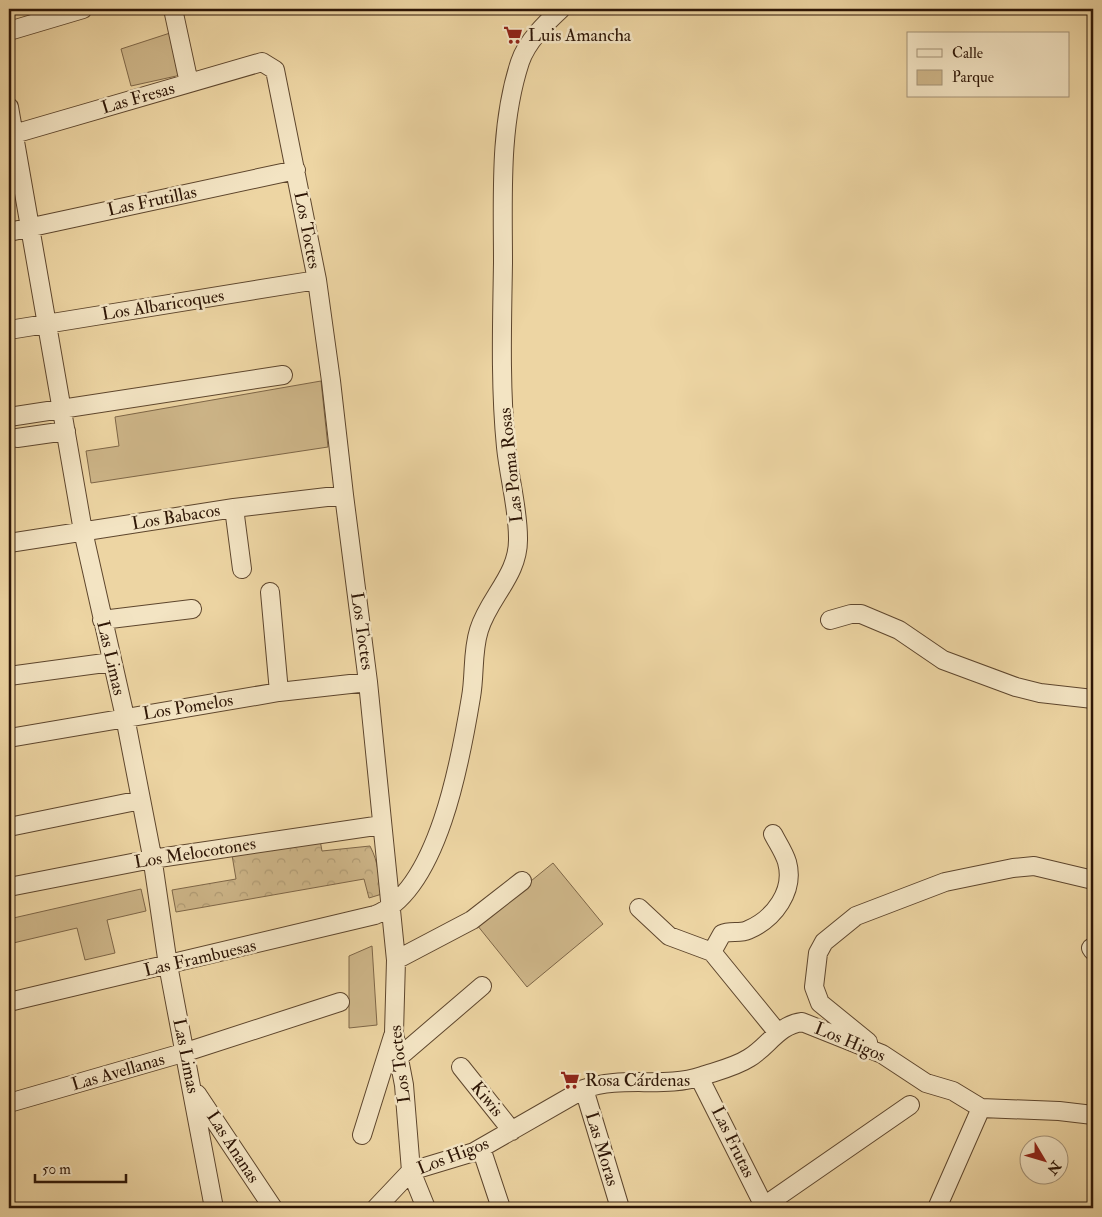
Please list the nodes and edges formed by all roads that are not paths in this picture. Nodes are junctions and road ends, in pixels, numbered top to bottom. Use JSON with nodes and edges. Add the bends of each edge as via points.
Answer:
{"nodes":[{"id":1,"x":83,"y":9,"type":"edge"},
{"id":2,"x":173,"y":9,"type":"edge"},
{"id":3,"x":561,"y":9,"type":"edge"},
{"id":4,"x":9,"y":31,"type":"edge"},
{"id":5,"x":262,"y":62,"type":"joint"},
{"id":6,"x":189,"y":83,"type":"junction"},
{"id":7,"x":9,"y":107,"type":"edge"},
{"id":8,"x":14,"y":134,"type":"junction"},
{"id":9,"x":296,"y":170,"type":"junction"},
{"id":10,"x":29,"y":228,"type":"junction"},
{"id":11,"x":9,"y":232,"type":"edge"},
{"id":12,"x":317,"y":280,"type":"junction"},
{"id":13,"x":47,"y":323,"type":"junction"},
{"id":14,"x":9,"y":330,"type":"edge"},
{"id":15,"x":283,"y":375,"type":"dead end"},
{"id":16,"x":62,"y":410,"type":"junction"},
{"id":17,"x":9,"y":417,"type":"edge"},
{"id":18,"x":66,"y":431,"type":"junction"},
{"id":19,"x":17,"y":438,"type":"dead end"},
{"id":20,"x":344,"y":495,"type":"junction"},
{"id":21,"x":234,"y":508,"type":"junction"},
{"id":22,"x":83,"y":531,"type":"junction"},
{"id":23,"x":9,"y":543,"type":"edge"},
{"id":24,"x":242,"y":569,"type":"dead end"},
{"id":25,"x":270,"y":592,"type":"dead end"},
{"id":26,"x":192,"y":609,"type":"dead end"},
{"id":27,"x":102,"y":620,"type":"junction"},
{"id":28,"x":830,"y":620,"type":"dead end"},
{"id":29,"x":112,"y":662,"type":"junction"},
{"id":30,"x":9,"y":676,"type":"edge"},
{"id":31,"x":368,"y":682,"type":"junction"},
{"id":32,"x":279,"y":692,"type":"junction"},
{"id":33,"x":1093,"y":699,"type":"edge"},
{"id":34,"x":125,"y":717,"type":"junction"},
{"id":35,"x":9,"y":738,"type":"edge"},
{"id":36,"x":141,"y":800,"type":"junction"},
{"id":37,"x":382,"y":825,"type":"junction"},
{"id":38,"x":9,"y":827,"type":"edge"},
{"id":39,"x":773,"y":834,"type":"dead end"},
{"id":40,"x":152,"y":859,"type":"junction"},
{"id":41,"x":1093,"y":880,"type":"edge"},
{"id":42,"x":522,"y":881,"type":"dead end"},
{"id":43,"x":9,"y":887,"type":"edge"},
{"id":44,"x":639,"y":908,"type":"dead end"},
{"id":45,"x":390,"y":909,"type":"junction"},
{"id":46,"x":712,"y":952,"type":"junction"},
{"id":47,"x":396,"y":960,"type":"junction"},
{"id":48,"x":168,"y":965,"type":"junction"},
{"id":49,"x":482,"y":986,"type":"dead end"},
{"id":50,"x":9,"y":1002,"type":"edge"},
{"id":51,"x":340,"y":1002,"type":"dead end"},
{"id":52,"x":394,"y":1033,"type":"junction"},
{"id":53,"x":778,"y":1033,"type":"junction"},
{"id":54,"x":186,"y":1052,"type":"junction"},
{"id":55,"x":882,"y":1054,"type":"junction"},
{"id":56,"x":398,"y":1058,"type":"junction"},
{"id":57,"x":461,"y":1067,"type":"dead end"},
{"id":58,"x":699,"y":1077,"type":"junction"},
{"id":59,"x":193,"y":1087,"type":"junction"},
{"id":60,"x":584,"y":1089,"type":"junction"},
{"id":61,"x":9,"y":1103,"type":"edge"},
{"id":62,"x":910,"y":1105,"type":"dead end"},
{"id":63,"x":981,"y":1108,"type":"junction"},
{"id":64,"x":1093,"y":1115,"type":"edge"},
{"id":65,"x":512,"y":1132,"type":"junction"},
{"id":66,"x":362,"y":1135,"type":"dead end"},
{"id":67,"x":482,"y":1148,"type":"junction"},
{"id":68,"x":411,"y":1172,"type":"junction"},
{"id":69,"x":765,"y":1207,"type":"edge"},
{"id":70,"x":214,"y":1208,"type":"edge"},
{"id":71,"x":273,"y":1208,"type":"edge"},
{"id":72,"x":376,"y":1208,"type":"edge"},
{"id":73,"x":426,"y":1208,"type":"edge"},
{"id":74,"x":501,"y":1208,"type":"edge"},
{"id":75,"x":620,"y":1208,"type":"edge"},
{"id":76,"x":937,"y":1208,"type":"edge"}],
"edges":[{"from":1,"to":4,"type":"street"},
{"from":2,"to":6,"type":"street"},
{"from":3,"to":45,"type":"street","name":"Las Poma Rosas","via":[[536,35],[521,59],[509,107],[503,172],[502,360],[506,446],[518,537],[517,555],[512,571],[484,616],[479,631],[471,695],[441,826],[423,866]]},
{"from":5,"to":6,"type":"street","name":"Las Fresas"},
{"from":5,"to":9,"type":"street","name":"Los Toctes","via":[[275,70]]},
{"from":6,"to":8,"type":"street","name":"Las Fresas"},
{"from":7,"to":8,"type":"street","name":"Las Limas"},
{"from":8,"to":10,"type":"street","name":"Las Limas"},
{"from":9,"to":10,"type":"street","name":"Las Frutillas"},
{"from":9,"to":12,"type":"street","name":"Los Toctes"},
{"from":10,"to":11,"type":"street","name":"Las Frutillas"},
{"from":10,"to":13,"type":"street","name":"Las Limas"},
{"from":12,"to":13,"type":"street","name":"Los Albaricoques"},
{"from":12,"to":20,"type":"street","name":"Los Toctes"},
{"from":13,"to":14,"type":"street","name":"Los Albaricoques"},
{"from":13,"to":16,"type":"street","name":"Las Limas"},
{"from":15,"to":16,"type":"street"},
{"from":16,"to":17,"type":"street"},
{"from":16,"to":18,"type":"street","name":"Las Limas"},
{"from":18,"to":19,"type":"street"},
{"from":18,"to":22,"type":"street","name":"Las Limas"},
{"from":20,"to":21,"type":"street","name":"Los Babacos"},
{"from":20,"to":31,"type":"street","name":"Los Toctes"},
{"from":21,"to":22,"type":"street","name":"Los Babacos"},
{"from":21,"to":24,"type":"street"},
{"from":22,"to":23,"type":"street","name":"Los Babacos"},
{"from":22,"to":27,"type":"street","name":"Las Limas"},
{"from":25,"to":32,"type":"street"},
{"from":26,"to":27,"type":"street"},
{"from":27,"to":29,"type":"street","name":"Las Limas"},
{"from":28,"to":33,"type":"street","via":[[861,614],[899,630],[943,660],[1040,693]]},
{"from":29,"to":30,"type":"street"},
{"from":29,"to":34,"type":"street","name":"Las Limas"},
{"from":31,"to":32,"type":"street","name":"Los Pomelos"},
{"from":31,"to":37,"type":"street","name":"Los Toctes"},
{"from":32,"to":34,"type":"street","name":"Los Pomelos"},
{"from":34,"to":35,"type":"street","name":"Los Pomelos"},
{"from":34,"to":36,"type":"street","name":"Las Limas"},
{"from":36,"to":38,"type":"street"},
{"from":36,"to":40,"type":"street","name":"Las Limas"},
{"from":37,"to":40,"type":"street","name":"Los Melocotones"},
{"from":37,"to":45,"type":"street","name":"Los Toctes"},
{"from":39,"to":46,"type":"street","via":[[787,862],[785,896],[764,921],[747,931],[722,934]]},
{"from":40,"to":43,"type":"street","name":"Los Melocotones"},
{"from":40,"to":48,"type":"street","name":"Las Limas"},
{"from":41,"to":55,"type":"street","via":[[1034,866],[1013,868],[945,882],[856,916],[833,932],[818,953],[815,995],[820,1003]]},
{"from":42,"to":47,"type":"street","via":[[472,920]]},
{"from":44,"to":46,"type":"street","via":[[669,936]]},
{"from":45,"to":47,"type":"street","name":"Los Toctes"},
{"from":45,"to":48,"type":"street","name":"Las Frambuesas","via":[[358,921]]},
{"from":46,"to":53,"type":"street"},
{"from":47,"to":52,"type":"street","name":"Los Toctes"},
{"from":48,"to":50,"type":"street","name":"Las Frambuesas"},
{"from":48,"to":54,"type":"street","name":"Las Limas"},
{"from":49,"to":56,"type":"street"},
{"from":51,"to":54,"type":"street","name":"Las Avellanas"},
{"from":52,"to":56,"type":"street","name":"Los Toctes"},
{"from":52,"to":66,"type":"street"},
{"from":53,"to":55,"type":"street","name":"Los Higos","via":[[802,1022]]},
{"from":53,"to":58,"type":"street","name":"Los Higos","via":[[750,1058]]},
{"from":54,"to":59,"type":"street","name":"Las Limas"},
{"from":54,"to":61,"type":"street","name":"Las Avellanas"},
{"from":55,"to":63,"type":"street","name":"Los Higos","via":[[926,1083],[952,1091]]},
{"from":56,"to":68,"type":"street","name":"Los Toctes","via":[[404,1086]]},
{"from":57,"to":65,"type":"street","name":"Kiwis"},
{"from":58,"to":60,"type":"street","name":"Los Higos","via":[[613,1082]]},
{"from":58,"to":69,"type":"street","name":"Las Frutas"},
{"from":59,"to":70,"type":"street","name":"Las Limas"},
{"from":59,"to":71,"type":"street","name":"Las Ananas"},
{"from":60,"to":65,"type":"street","name":"Los Higos"},
{"from":60,"to":75,"type":"street","name":"Las Moras"},
{"from":62,"to":69,"type":"street"},
{"from":63,"to":64,"type":"street","name":"Los Higos"},
{"from":63,"to":76,"type":"street"},
{"from":65,"to":67,"type":"street","name":"Los Higos"},
{"from":67,"to":68,"type":"street","name":"Los Higos"},
{"from":67,"to":74,"type":"street"},
{"from":68,"to":72,"type":"street","name":"Los Higos"},
{"from":68,"to":73,"type":"street","name":"Los Toctes"}]}
